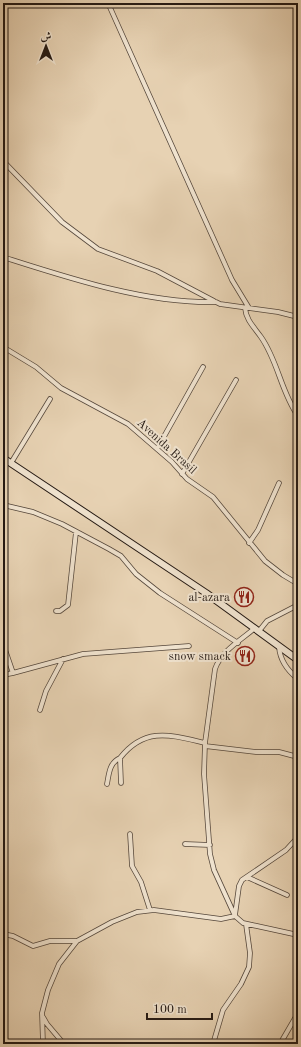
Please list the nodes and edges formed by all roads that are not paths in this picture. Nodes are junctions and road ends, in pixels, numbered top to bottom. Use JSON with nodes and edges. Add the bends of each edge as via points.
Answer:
{"nodes":[{"id":1,"x":108,"y":3,"type":"edge"},
{"id":2,"x":3,"y":161,"type":"edge"},
{"id":3,"x":3,"y":257,"type":"edge"},
{"id":4,"x":216,"y":302,"type":"junction"},
{"id":5,"x":247,"y":308,"type":"junction"},
{"id":6,"x":298,"y":318,"type":"edge"},
{"id":7,"x":3,"y":347,"type":"edge"},
{"id":8,"x":203,"y":367,"type":"dead end"},
{"id":9,"x":236,"y":380,"type":"dead end"},
{"id":10,"x":50,"y":399,"type":"dead end"},
{"id":11,"x":298,"y":416,"type":"edge"},
{"id":12,"x":157,"y":449,"type":"junction"},
{"id":13,"x":3,"y":458,"type":"edge"},
{"id":14,"x":11,"y":463,"type":"junction"},
{"id":15,"x":182,"y":474,"type":"junction"},
{"id":16,"x":279,"y":483,"type":"dead end"},
{"id":17,"x":3,"y":505,"type":"edge"},
{"id":18,"x":76,"y":532,"type":"junction"},
{"id":19,"x":249,"y":543,"type":"junction"},
{"id":20,"x":298,"y":584,"type":"edge"},
{"id":21,"x":298,"y":605,"type":"edge"},
{"id":22,"x":56,"y":611,"type":"dead end"},
{"id":23,"x":257,"y":629,"type":"junction"},
{"id":24,"x":238,"y":643,"type":"junction"},
{"id":25,"x":3,"y":644,"type":"edge"},
{"id":26,"x":190,"y":646,"type":"dead end"},
{"id":27,"x":279,"y":647,"type":"junction"},
{"id":28,"x":63,"y":659,"type":"junction"},
{"id":29,"x":298,"y":660,"type":"edge"},
{"id":30,"x":13,"y":672,"type":"junction"},
{"id":31,"x":3,"y":675,"type":"edge"},
{"id":32,"x":298,"y":679,"type":"edge"},
{"id":33,"x":40,"y":710,"type":"dead end"},
{"id":34,"x":205,"y":744,"type":"junction"},
{"id":35,"x":298,"y":757,"type":"edge"},
{"id":36,"x":120,"y":758,"type":"junction"},
{"id":37,"x":121,"y":783,"type":"dead end"},
{"id":38,"x":107,"y":784,"type":"dead end"},
{"id":39,"x":130,"y":834,"type":"dead end"},
{"id":40,"x":298,"y":837,"type":"edge"},
{"id":41,"x":185,"y":844,"type":"dead end"},
{"id":42,"x":210,"y":845,"type":"junction"},
{"id":43,"x":247,"y":877,"type":"junction"},
{"id":44,"x":287,"y":895,"type":"dead end"},
{"id":45,"x":150,"y":910,"type":"junction"},
{"id":46,"x":235,"y":916,"type":"junction"},
{"id":47,"x":246,"y":924,"type":"junction"},
{"id":48,"x":3,"y":934,"type":"edge"},
{"id":49,"x":298,"y":935,"type":"edge"},
{"id":50,"x":77,"y":941,"type":"junction"},
{"id":51,"x":42,"y":1013,"type":"junction"},
{"id":52,"x":298,"y":1013,"type":"edge"},
{"id":53,"x":43,"y":1044,"type":"edge"},
{"id":54,"x":64,"y":1044,"type":"edge"},
{"id":55,"x":213,"y":1044,"type":"edge"},
{"id":56,"x":280,"y":1044,"type":"edge"}],
"edges":[{"from":1,"to":5,"type":"street","via":[[232,280]]},
{"from":2,"to":4,"type":"street","via":[[62,222],[98,249],[157,271]]},
{"from":3,"to":4,"type":"street","via":[[58,275],[147,295],[184,301]]},
{"from":4,"to":5,"type":"street"},
{"from":5,"to":6,"type":"street","via":[[278,312]]},
{"from":5,"to":11,"type":"street","via":[[246,315],[267,348],[288,399]]},
{"from":7,"to":12,"type":"street","name":"Avenida Brasil","via":[[36,367],[62,388],[128,424]]},
{"from":8,"to":12,"type":"street"},
{"from":9,"to":15,"type":"street"},
{"from":10,"to":14,"type":"street"},
{"from":12,"to":15,"type":"street","name":"Avenida Brasil"},
{"from":13,"to":14,"type":"main road"},
{"from":14,"to":23,"type":"main road","via":[[144,550]]},
{"from":15,"to":19,"type":"street","name":"Avenida Brasil","via":[[213,497],[235,521]]},
{"from":16,"to":19,"type":"street","via":[[258,530]]},
{"from":17,"to":18,"type":"street","via":[[33,512]]},
{"from":18,"to":22,"type":"street","via":[[68,605]]},
{"from":18,"to":24,"type":"street","via":[[121,556],[136,574],[160,593]]},
{"from":19,"to":20,"type":"street","name":"Avenida Brasil","via":[[265,561]]},
{"from":21,"to":23,"type":"street"},
{"from":23,"to":24,"type":"street"},
{"from":23,"to":27,"type":"main road"},
{"from":24,"to":34,"type":"street","via":[[217,662]]},
{"from":25,"to":30,"type":"street"},
{"from":26,"to":28,"type":"street","via":[[95,653]]},
{"from":27,"to":29,"type":"main road"},
{"from":27,"to":32,"type":"street","via":[[279,654],[286,667]]},
{"from":28,"to":30,"type":"street"},
{"from":28,"to":33,"type":"street","via":[[46,691]]},
{"from":30,"to":31,"type":"street"},
{"from":34,"to":35,"type":"street","via":[[256,752],[279,752]]},
{"from":34,"to":36,"type":"street","via":[[169,735],[152,735],[131,746]]},
{"from":34,"to":42,"type":"street","via":[[204,774]]},
{"from":36,"to":37,"type":"street"},
{"from":36,"to":38,"type":"street","via":[[111,766]]},
{"from":39,"to":45,"type":"street","via":[[132,866],[141,882]]},
{"from":40,"to":43,"type":"street","via":[[286,850]]},
{"from":41,"to":42,"type":"street"},
{"from":42,"to":46,"type":"street","via":[[214,870]]},
{"from":43,"to":44,"type":"street"},
{"from":43,"to":46,"type":"street","via":[[239,886]]},
{"from":45,"to":46,"type":"street","via":[[221,919]]},
{"from":45,"to":50,"type":"street","via":[[137,912],[112,922]]},
{"from":46,"to":47,"type":"street"},
{"from":47,"to":49,"type":"street"},
{"from":47,"to":55,"type":"street","via":[[249,967],[223,1010]]},
{"from":48,"to":50,"type":"street","via":[[33,946],[50,941]]},
{"from":50,"to":51,"type":"street","via":[[55,971]]},
{"from":51,"to":53,"type":"street"},
{"from":51,"to":54,"type":"street","via":[[46,1024]]},
{"from":52,"to":56,"type":"street"}]}
